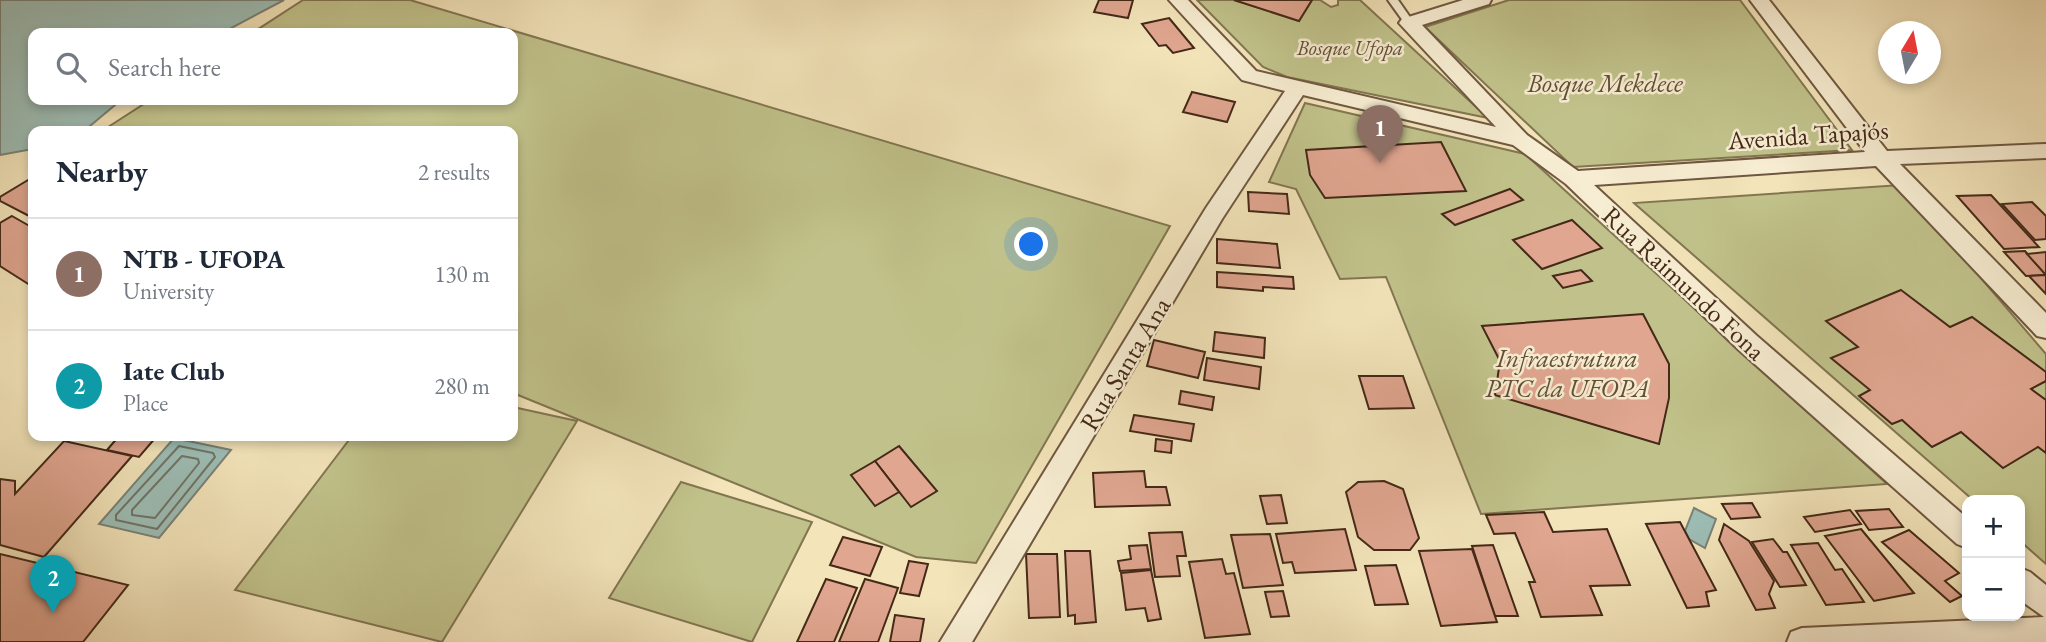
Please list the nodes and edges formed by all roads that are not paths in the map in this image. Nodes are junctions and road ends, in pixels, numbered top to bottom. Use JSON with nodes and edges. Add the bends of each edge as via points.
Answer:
{"nodes":[{"id":1,"x":1178,"y":0,"type":"edge"},
{"id":2,"x":1393,"y":0,"type":"edge"},
{"id":3,"x":1482,"y":0,"type":"edge"},
{"id":4,"x":1759,"y":0,"type":"edge"},
{"id":5,"x":1409,"y":23,"type":"junction"},
{"id":6,"x":1298,"y":88,"type":"junction"},
{"id":7,"x":1520,"y":140,"type":"junction"},
{"id":8,"x":2046,"y":151,"type":"edge"},
{"id":9,"x":1881,"y":158,"type":"junction"},
{"id":10,"x":1574,"y":179,"type":"junction"},
{"id":11,"x":2046,"y":329,"type":"edge"},
{"id":12,"x":1962,"y":532,"type":"edge"},
{"id":13,"x":2025,"y":585,"type":"edge"},
{"id":14,"x":2046,"y":604,"type":"edge"},
{"id":15,"x":2046,"y":631,"type":"edge"},
{"id":16,"x":955,"y":642,"type":"edge"},
{"id":17,"x":1802,"y":642,"type":"edge"}],
"edges":[{"from":1,"to":6,"type":"street","via":[[1249,76]]},
{"from":2,"to":5,"type":"lane"},
{"from":3,"to":5,"type":"street"},
{"from":4,"to":9,"type":"street"},
{"from":5,"to":7,"type":"street","name":"Rua Raimundo Fona"},
{"from":6,"to":7,"type":"street"},
{"from":6,"to":16,"type":"street","name":"Rua Santa Ana","via":[[1196,243]]},
{"from":7,"to":10,"type":"street","name":"Rua Raimundo Fona"},
{"from":8,"to":9,"type":"street","name":"Avenida Tapajós"},
{"from":9,"to":10,"type":"street","name":"Avenida Tapajós"},
{"from":9,"to":11,"type":"street"},
{"from":10,"to":12,"type":"street","name":"Rua Raimundo Fona","via":[[1748,343]]},
{"from":13,"to":14,"type":"street"},
{"from":15,"to":17,"type":"street"}]}
